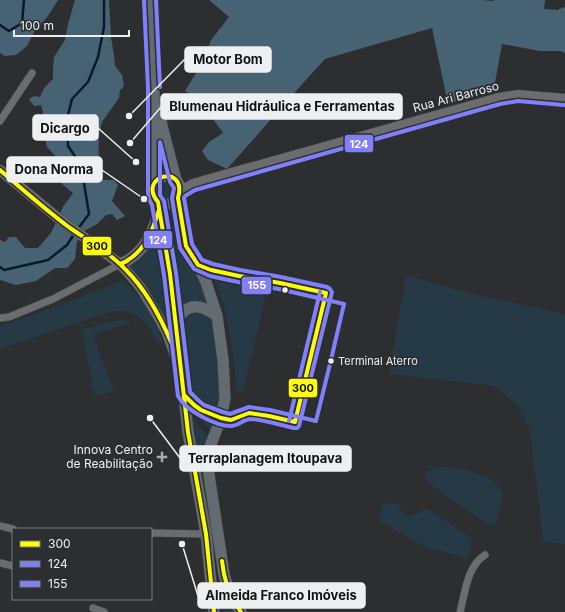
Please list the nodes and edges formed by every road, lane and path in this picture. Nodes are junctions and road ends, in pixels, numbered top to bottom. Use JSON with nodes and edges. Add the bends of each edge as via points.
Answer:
{"nodes":[{"id":1,"x":150,"y":0,"type":"edge"},
{"id":2,"x":32,"y":73,"type":"dead end"},
{"id":3,"x":154,"y":88,"type":"junction"},
{"id":4,"x":565,"y":99,"type":"edge"},
{"id":5,"x":0,"y":121,"type":"edge"},
{"id":6,"x":0,"y":170,"type":"edge"},
{"id":7,"x":154,"y":185,"type":"junction"},
{"id":8,"x":178,"y":188,"type":"junction"},
{"id":9,"x":159,"y":206,"type":"junction"},
{"id":10,"x":120,"y":264,"type":"junction"},
{"id":11,"x":217,"y":316,"type":"junction"},
{"id":12,"x":0,"y":318,"type":"edge"},
{"id":13,"x":176,"y":321,"type":"junction"},
{"id":14,"x":181,"y":374,"type":"junction"},
{"id":15,"x":184,"y":395,"type":"junction"},
{"id":16,"x":221,"y":418,"type":"junction"},
{"id":17,"x":0,"y":526,"type":"edge"},
{"id":18,"x":12,"y":529,"type":"edge"},
{"id":19,"x":152,"y":533,"type":"edge"},
{"id":20,"x":206,"y":534,"type":"junction"},
{"id":21,"x":485,"y":555,"type":"dead end"},
{"id":22,"x":1,"y":566,"type":"edge"},
{"id":23,"x":12,"y":566,"type":"edge"},
{"id":24,"x":93,"y":608,"type":"dead end"},
{"id":25,"x":104,"y":612,"type":"edge"},
{"id":26,"x":214,"y":612,"type":"edge"},
{"id":27,"x":241,"y":612,"type":"edge"},
{"id":28,"x":460,"y":612,"type":"edge"}],
"edges":[{"from":1,"to":3,"type":"main road"},
{"from":2,"to":5,"type":"street"},
{"from":3,"to":7,"type":"main road"},
{"from":3,"to":8,"type":"main road"},
{"from":4,"to":8,"type":"street","name":"Rua Ari Barroso","via":[[518,95],[500,98]]},
{"from":6,"to":10,"type":"street","via":[[58,218]]},
{"from":7,"to":8,"type":"main road","via":[[161,176],[168,176]]},
{"from":7,"to":9,"type":"main road","via":[[153,193]]},
{"from":8,"to":9,"type":"main road","via":[[173,203]]},
{"from":8,"to":11,"type":"main road","via":[[186,246],[206,282]]},
{"from":9,"to":10,"type":"main road","via":[[148,239],[131,259]]},
{"from":9,"to":13,"type":"main road"},
{"from":10,"to":12,"type":"street","via":[[53,299]]},
{"from":10,"to":14,"type":"street","via":[[141,288],[159,318]]},
{"from":11,"to":13,"type":"main road","via":[[209,310],[193,307],[184,311]]},
{"from":11,"to":16,"type":"main road","via":[[225,382]]},
{"from":13,"to":14,"type":"main road"},
{"from":14,"to":15,"type":"main road"},
{"from":15,"to":16,"type":"main road","via":[[201,410]]},
{"from":15,"to":20,"type":"main road"},
{"from":16,"to":27,"type":"main road","via":[[210,447],[209,474],[224,574],[230,593]]},
{"from":17,"to":18,"type":"street"},
{"from":19,"to":20,"type":"street"},
{"from":20,"to":26,"type":"main road"},
{"from":21,"to":28,"type":"street","via":[[479,559],[470,573]]},
{"from":22,"to":23,"type":"street"},
{"from":24,"to":25,"type":"street"}]}
